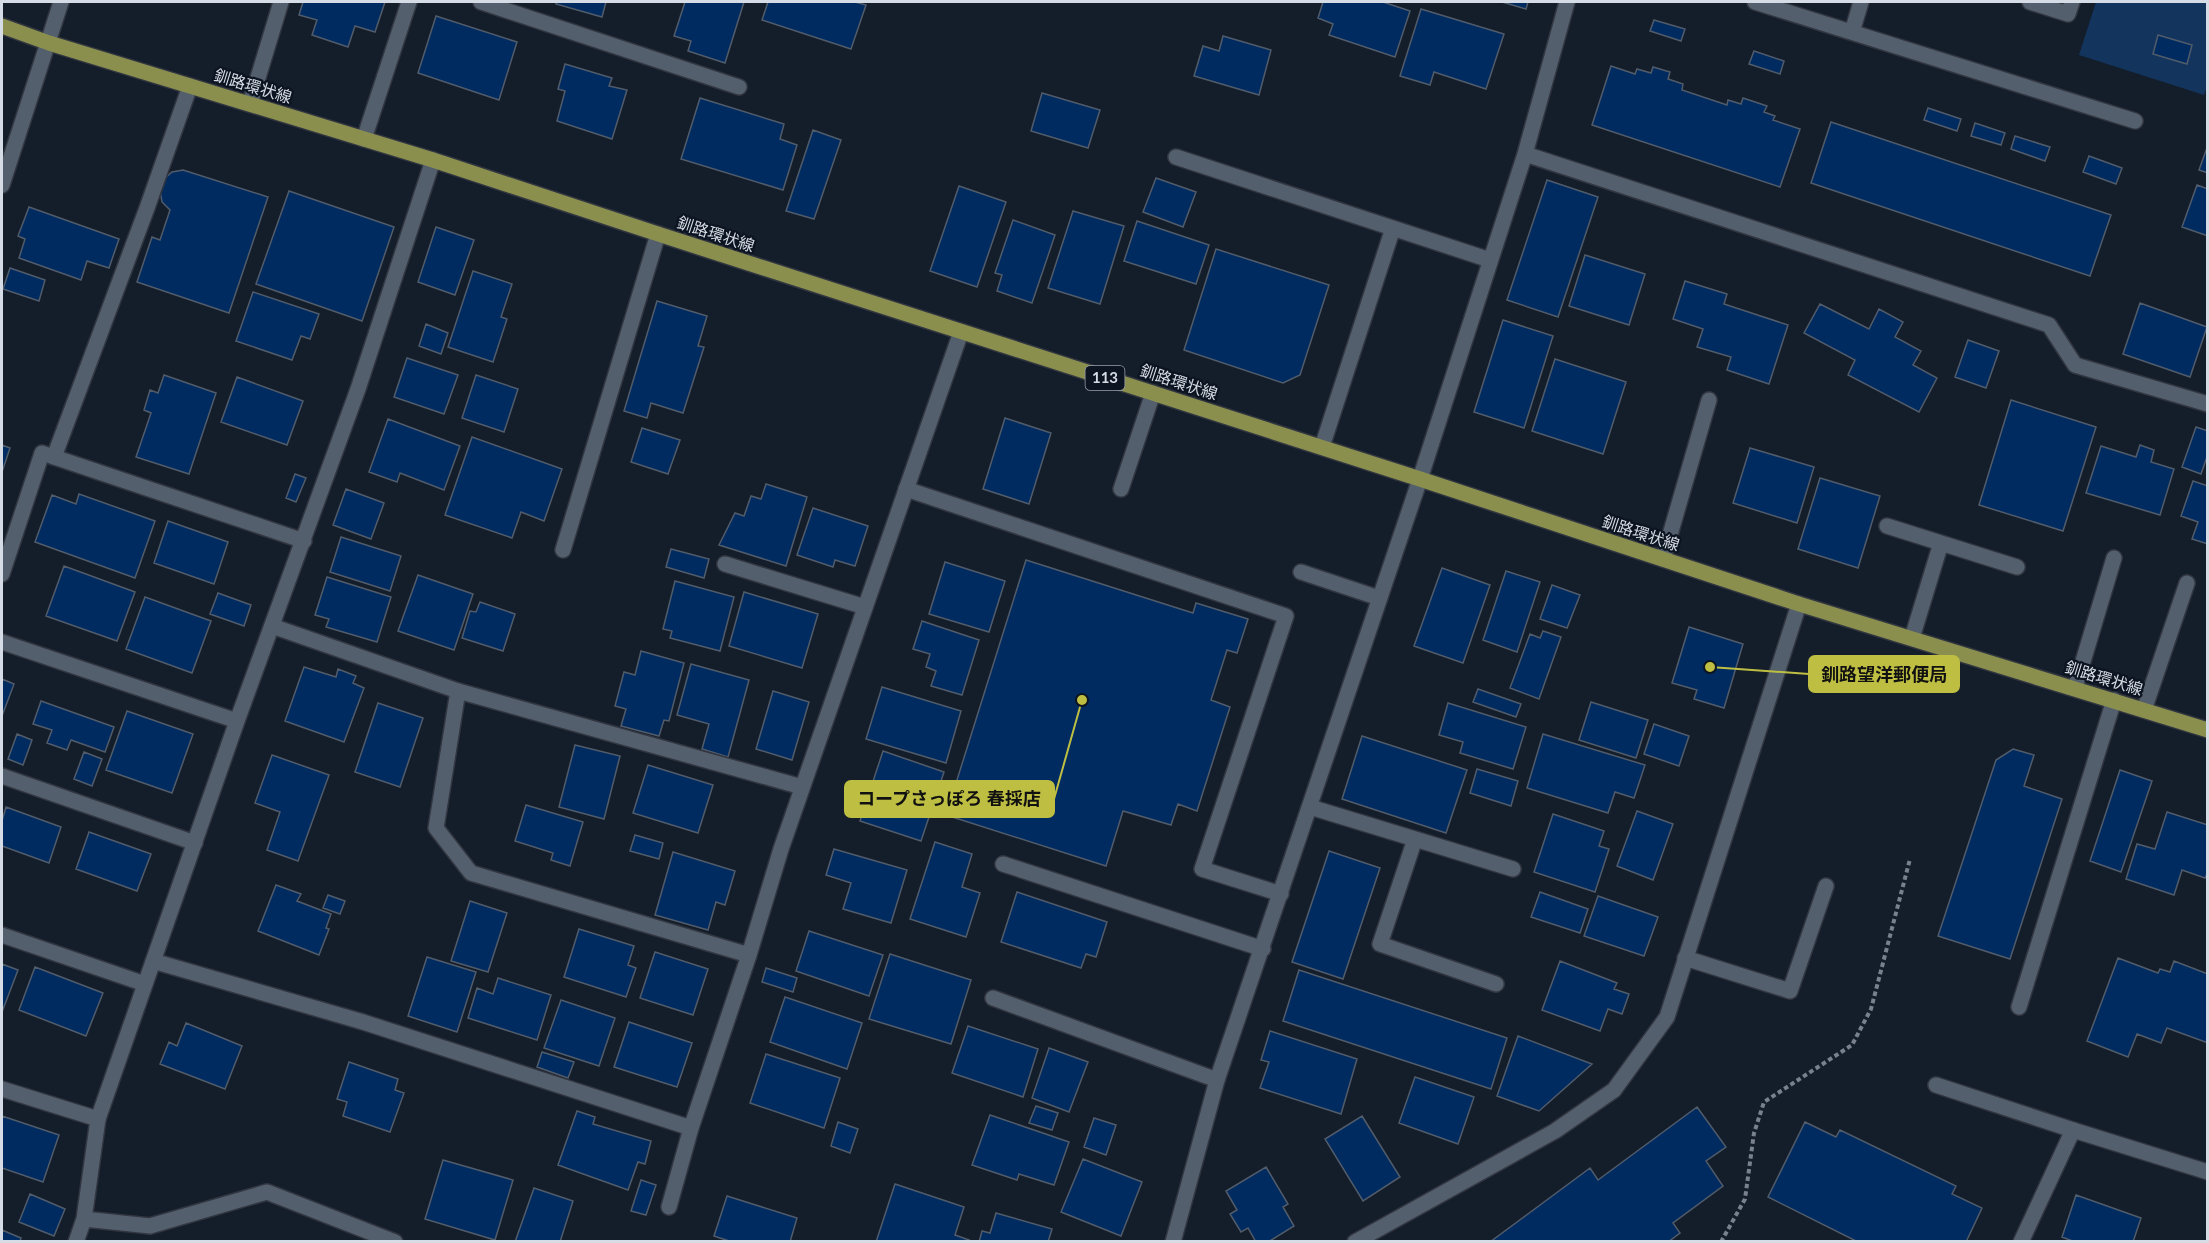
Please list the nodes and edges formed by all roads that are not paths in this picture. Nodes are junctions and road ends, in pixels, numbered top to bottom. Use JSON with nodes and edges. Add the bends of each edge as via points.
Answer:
{"nodes":[{"id":1,"x":61,"y":2,"type":"edge"},
{"id":2,"x":281,"y":2,"type":"edge"},
{"id":3,"x":409,"y":2,"type":"edge"},
{"id":4,"x":481,"y":2,"type":"edge"},
{"id":5,"x":1567,"y":2,"type":"edge"},
{"id":6,"x":1755,"y":2,"type":"edge"},
{"id":7,"x":1861,"y":2,"type":"edge"},
{"id":8,"x":2030,"y":2,"type":"edge"},
{"id":9,"x":2072,"y":2,"type":"edge"},
{"id":10,"x":2,"y":26,"type":"edge"},
{"id":11,"x":1852,"y":32,"type":"junction"},
{"id":12,"x":49,"y":43,"type":"junction"},
{"id":13,"x":190,"y":86,"type":"junction"},
{"id":14,"x":739,"y":87,"type":"dead end"},
{"id":15,"x":250,"y":104,"type":"junction"},
{"id":16,"x":2135,"y":121,"type":"dead end"},
{"id":17,"x":364,"y":139,"type":"junction"},
{"id":18,"x":1525,"y":154,"type":"junction"},
{"id":19,"x":1176,"y":157,"type":"dead end"},
{"id":20,"x":433,"y":159,"type":"junction"},
{"id":21,"x":2,"y":185,"type":"edge"},
{"id":22,"x":1393,"y":228,"type":"junction"},
{"id":23,"x":658,"y":234,"type":"junction"},
{"id":24,"x":1491,"y":260,"type":"junction"},
{"id":25,"x":961,"y":332,"type":"junction"},
{"id":26,"x":1154,"y":393,"type":"junction"},
{"id":27,"x":1709,"y":399,"type":"dead end"},
{"id":28,"x":2208,"y":404,"type":"edge"},
{"id":29,"x":1322,"y":447,"type":"junction"},
{"id":30,"x":54,"y":457,"type":"junction"},
{"id":31,"x":1420,"y":479,"type":"junction"},
{"id":32,"x":906,"y":489,"type":"junction"},
{"id":33,"x":1121,"y":489,"type":"dead end"},
{"id":34,"x":1887,"y":526,"type":"dead end"},
{"id":35,"x":304,"y":541,"type":"junction"},
{"id":36,"x":1941,"y":543,"type":"junction"},
{"id":37,"x":563,"y":550,"type":"dead end"},
{"id":38,"x":2114,"y":558,"type":"dead end"},
{"id":39,"x":1663,"y":559,"type":"junction"},
{"id":40,"x":725,"y":564,"type":"dead end"},
{"id":41,"x":2017,"y":567,"type":"dead end"},
{"id":42,"x":1301,"y":572,"type":"dead end"},
{"id":43,"x":2,"y":574,"type":"edge"},
{"id":44,"x":2187,"y":583,"type":"dead end"},
{"id":45,"x":1379,"y":598,"type":"junction"},
{"id":46,"x":1799,"y":604,"type":"junction"},
{"id":47,"x":865,"y":607,"type":"junction"},
{"id":48,"x":272,"y":626,"type":"junction"},
{"id":49,"x":1912,"y":638,"type":"junction"},
{"id":50,"x":2,"y":642,"type":"edge"},
{"id":51,"x":2075,"y":688,"type":"junction"},
{"id":52,"x":458,"y":691,"type":"junction"},
{"id":53,"x":2114,"y":700,"type":"junction"},
{"id":54,"x":2144,"y":710,"type":"junction"},
{"id":55,"x":237,"y":721,"type":"junction"},
{"id":56,"x":2208,"y":730,"type":"edge"},
{"id":57,"x":2,"y":776,"type":"edge"},
{"id":58,"x":802,"y":787,"type":"junction"},
{"id":59,"x":1310,"y":807,"type":"junction"},
{"id":60,"x":1415,"y":839,"type":"junction"},
{"id":61,"x":195,"y":843,"type":"junction"},
{"id":62,"x":1003,"y":864,"type":"dead end"},
{"id":63,"x":1513,"y":869,"type":"dead end"},
{"id":64,"x":1826,"y":886,"type":"dead end"},
{"id":65,"x":1281,"y":894,"type":"junction"},
{"id":66,"x":2,"y":935,"type":"edge"},
{"id":67,"x":1263,"y":949,"type":"junction"},
{"id":68,"x":749,"y":955,"type":"junction"},
{"id":69,"x":1685,"y":958,"type":"junction"},
{"id":70,"x":153,"y":961,"type":"junction"},
{"id":71,"x":145,"y":984,"type":"junction"},
{"id":72,"x":1496,"y":984,"type":"dead end"},
{"id":73,"x":993,"y":998,"type":"dead end"},
{"id":74,"x":2019,"y":1007,"type":"dead end"},
{"id":75,"x":1217,"y":1080,"type":"junction"},
{"id":76,"x":1936,"y":1086,"type":"dead end"},
{"id":77,"x":2,"y":1089,"type":"edge"},
{"id":78,"x":98,"y":1119,"type":"junction"},
{"id":79,"x":691,"y":1128,"type":"junction"},
{"id":80,"x":2073,"y":1130,"type":"junction"},
{"id":81,"x":2208,"y":1172,"type":"edge"},
{"id":82,"x":669,"y":1208,"type":"dead end"},
{"id":83,"x":84,"y":1219,"type":"junction"},
{"id":84,"x":76,"y":1242,"type":"edge"},
{"id":85,"x":395,"y":1242,"type":"edge"},
{"id":86,"x":1173,"y":1242,"type":"edge"},
{"id":87,"x":1355,"y":1242,"type":"edge"},
{"id":88,"x":2021,"y":1242,"type":"edge"}],
"edges":[{"from":1,"to":12,"type":"street"},
{"from":2,"to":15,"type":"street"},
{"from":3,"to":17,"type":"street"},
{"from":4,"to":14,"type":"street"},
{"from":5,"to":18,"type":"street"},
{"from":6,"to":11,"type":"street"},
{"from":7,"to":11,"type":"street"},
{"from":8,"to":9,"type":"street","via":[[2068,14]]},
{"from":10,"to":12,"type":"main road","name":"釧路環状線","number":"113"},
{"from":11,"to":16,"type":"street"},
{"from":12,"to":13,"type":"main road","name":"釧路環状線","number":"113"},
{"from":12,"to":21,"type":"street"},
{"from":13,"to":15,"type":"main road","name":"釧路環状線","number":"113"},
{"from":13,"to":30,"type":"street"},
{"from":15,"to":17,"type":"main road","name":"釧路環状線","number":"113"},
{"from":17,"to":20,"type":"main road","name":"釧路環状線","number":"113"},
{"from":18,"to":24,"type":"street"},
{"from":18,"to":28,"type":"street","via":[[2049,325],[2075,365]]},
{"from":19,"to":22,"type":"street"},
{"from":20,"to":23,"type":"main road","name":"釧路環状線","number":"113"},
{"from":20,"to":35,"type":"street"},
{"from":22,"to":24,"type":"street"},
{"from":22,"to":29,"type":"street"},
{"from":23,"to":25,"type":"main road","name":"釧路環状線","number":"113"},
{"from":23,"to":37,"type":"street"},
{"from":24,"to":31,"type":"street"},
{"from":25,"to":26,"type":"main road","name":"釧路環状線","number":"113"},
{"from":25,"to":32,"type":"street"},
{"from":26,"to":29,"type":"main road","name":"釧路環状線","number":"113"},
{"from":26,"to":33,"type":"street"},
{"from":27,"to":39,"type":"street"},
{"from":29,"to":31,"type":"main road","name":"釧路環状線","number":"113"},
{"from":30,"to":35,"type":"street"},
{"from":30,"to":43,"type":"street","via":[[42,453]]},
{"from":31,"to":39,"type":"main road","name":"釧路環状線","number":"113"},
{"from":31,"to":45,"type":"street"},
{"from":32,"to":47,"type":"street"},
{"from":32,"to":65,"type":"street","via":[[1286,616],[1202,868]]},
{"from":34,"to":36,"type":"street"},
{"from":35,"to":48,"type":"street"},
{"from":36,"to":41,"type":"street"},
{"from":36,"to":49,"type":"street"},
{"from":38,"to":51,"type":"street"},
{"from":39,"to":46,"type":"main road","name":"釧路環状線","number":"113"},
{"from":40,"to":47,"type":"street"},
{"from":42,"to":45,"type":"street"},
{"from":44,"to":54,"type":"street"},
{"from":45,"to":59,"type":"street"},
{"from":46,"to":49,"type":"main road","name":"釧路環状線","number":"113"},
{"from":46,"to":69,"type":"street"},
{"from":47,"to":58,"type":"street"},
{"from":48,"to":52,"type":"street"},
{"from":48,"to":55,"type":"street"},
{"from":49,"to":51,"type":"main road","name":"釧路環状線","number":"113"},
{"from":50,"to":55,"type":"street"},
{"from":51,"to":53,"type":"main road","name":"釧路環状線","number":"113"},
{"from":52,"to":58,"type":"street"},
{"from":52,"to":68,"type":"street","via":[[436,828],[471,873]]},
{"from":53,"to":54,"type":"main road","name":"釧路環状線","number":"113"},
{"from":53,"to":74,"type":"street"},
{"from":54,"to":56,"type":"main road","name":"釧路環状線","number":"113"},
{"from":55,"to":61,"type":"street"},
{"from":57,"to":61,"type":"street"},
{"from":58,"to":68,"type":"street"},
{"from":59,"to":60,"type":"street"},
{"from":59,"to":65,"type":"street"},
{"from":60,"to":63,"type":"street"},
{"from":60,"to":72,"type":"street","via":[[1380,944]]},
{"from":61,"to":70,"type":"street"},
{"from":62,"to":67,"type":"street"},
{"from":64,"to":69,"type":"street","via":[[1790,991]]},
{"from":65,"to":67,"type":"street"},
{"from":66,"to":71,"type":"street"},
{"from":67,"to":75,"type":"street"},
{"from":68,"to":79,"type":"street"},
{"from":69,"to":87,"type":"street","via":[[1666,1017],[1614,1090],[1555,1131]]},
{"from":70,"to":71,"type":"street"},
{"from":70,"to":79,"type":"street","via":[[363,1022]]},
{"from":71,"to":78,"type":"street"},
{"from":73,"to":75,"type":"street"},
{"from":75,"to":86,"type":"street"},
{"from":76,"to":80,"type":"street"},
{"from":77,"to":78,"type":"street"},
{"from":78,"to":83,"type":"street"},
{"from":79,"to":82,"type":"street"},
{"from":80,"to":81,"type":"street"},
{"from":80,"to":88,"type":"street"},
{"from":83,"to":84,"type":"street"},
{"from":83,"to":85,"type":"street","via":[[150,1226],[267,1192]]}]}
